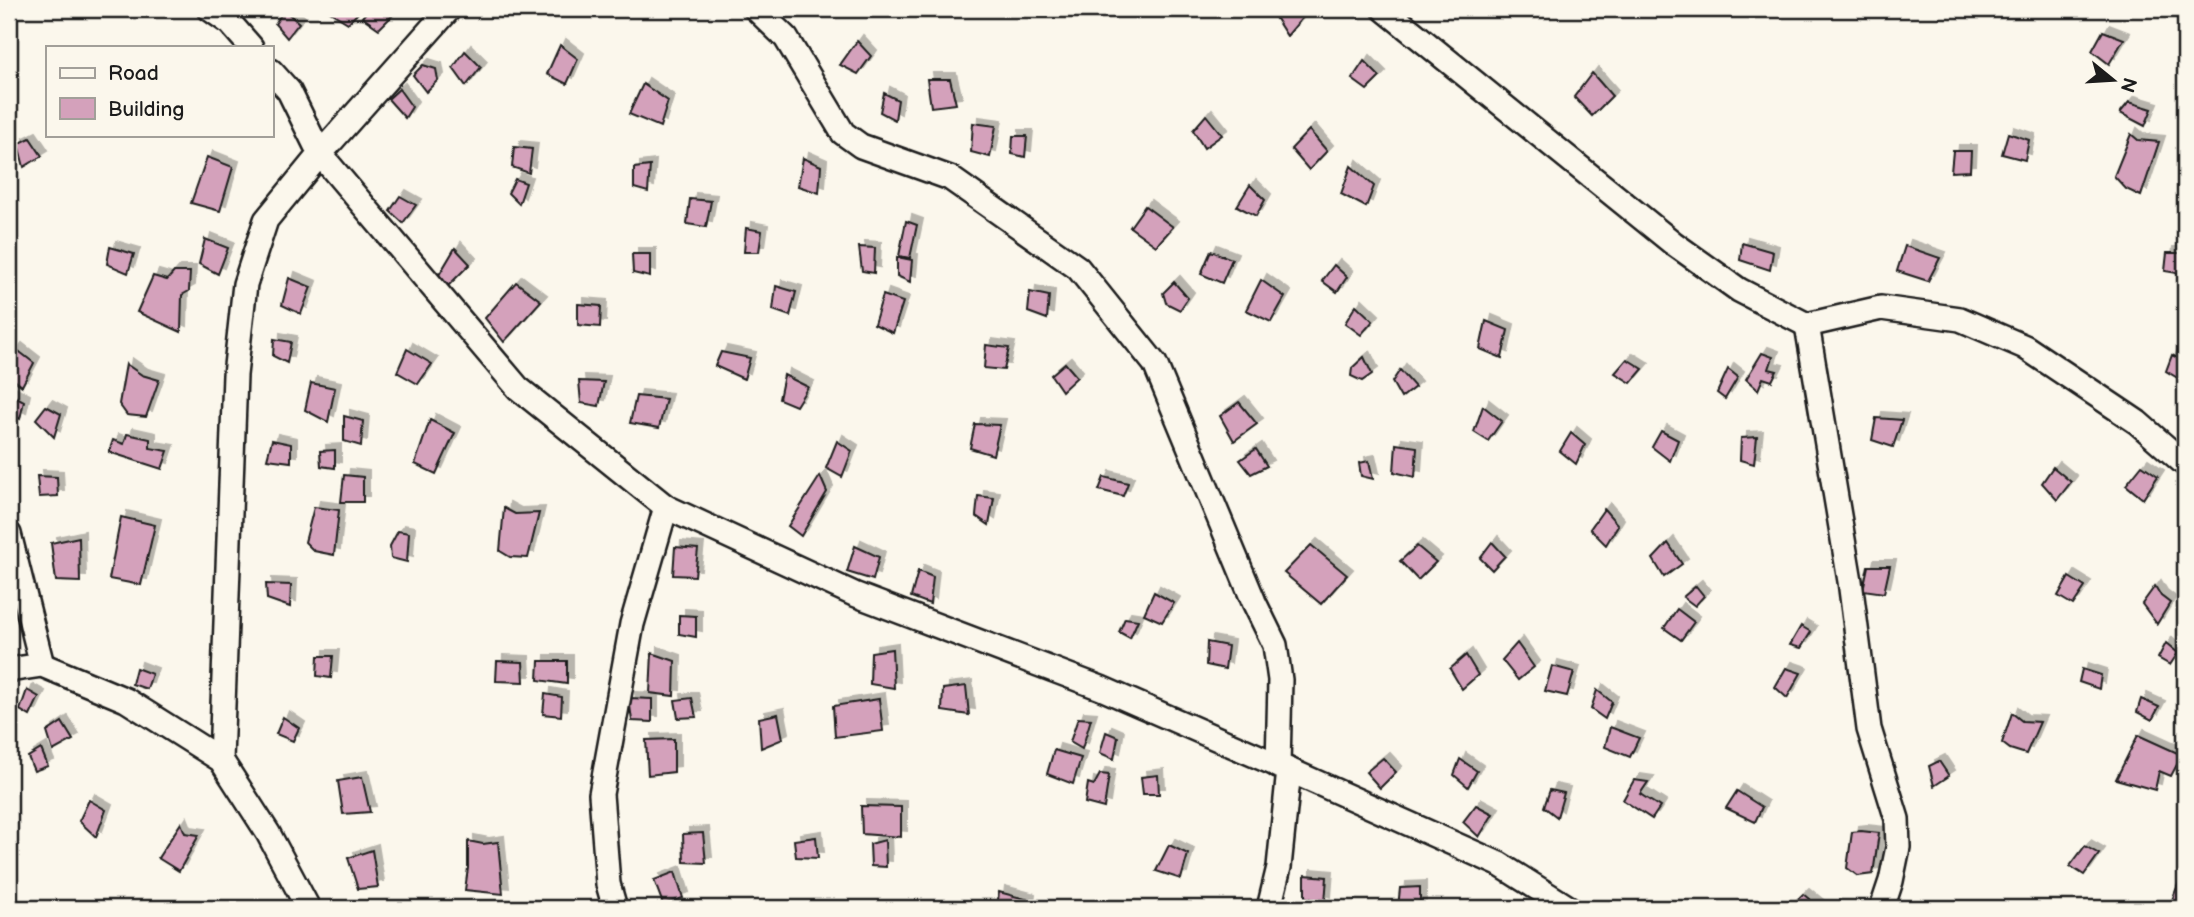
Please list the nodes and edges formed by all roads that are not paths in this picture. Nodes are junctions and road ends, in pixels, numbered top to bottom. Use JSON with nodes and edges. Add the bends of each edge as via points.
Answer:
{"nodes":[{"id":1,"x":210,"y":9,"type":"edge"},
{"id":2,"x":449,"y":9,"type":"edge"},
{"id":3,"x":756,"y":9,"type":"edge"},
{"id":4,"x":1384,"y":9,"type":"edge"},
{"id":5,"x":250,"y":46,"type":"edge"},
{"id":6,"x":273,"y":73,"type":"edge"},
{"id":7,"x":320,"y":154,"type":"junction"},
{"id":8,"x":1807,"y":325,"type":"junction"},
{"id":9,"x":2185,"y":464,"type":"edge"},
{"id":10,"x":666,"y":507,"type":"junction"},
{"id":11,"x":9,"y":534,"type":"edge"},
{"id":12,"x":42,"y":665,"type":"junction"},
{"id":13,"x":9,"y":670,"type":"edge"},
{"id":14,"x":221,"y":760,"type":"junction"},
{"id":15,"x":1284,"y":768,"type":"junction"},
{"id":16,"x":309,"y":908,"type":"edge"},
{"id":17,"x":615,"y":908,"type":"edge"},
{"id":18,"x":1269,"y":908,"type":"edge"},
{"id":19,"x":1569,"y":908,"type":"edge"},
{"id":20,"x":1882,"y":908,"type":"edge"}],
"edges":[{"from":1,"to":5,"type":"street"},
{"from":2,"to":7,"type":"street"},
{"from":3,"to":15,"type":"street","via":[[786,38],[844,133],[862,146],[950,178],[1078,268],[1155,364],[1275,645]]},
{"from":4,"to":8,"type":"street","via":[[1673,243],[1739,290]]},
{"from":6,"to":7,"type":"street","via":[[289,91]]},
{"from":7,"to":10,"type":"street","via":[[518,388]]},
{"from":7,"to":14,"type":"street","via":[[265,220],[245,284],[235,375]]},
{"from":8,"to":9,"type":"street","via":[[1881,308],[1960,319],[2025,347],[2137,422]]},
{"from":8,"to":20,"type":"street","via":[[1850,581],[1869,729],[1897,819],[1898,847]]},
{"from":10,"to":15,"type":"street","via":[[854,594],[1101,688]]},
{"from":10,"to":17,"type":"street","via":[[632,624],[601,794],[608,884]]},
{"from":11,"to":12,"type":"street"},
{"from":12,"to":13,"type":"street"},
{"from":12,"to":14,"type":"street","via":[[126,700]]},
{"from":14,"to":16,"type":"street"},
{"from":15,"to":18,"type":"street","via":[[1279,867]]},
{"from":15,"to":19,"type":"street","via":[[1499,864]]}]}
